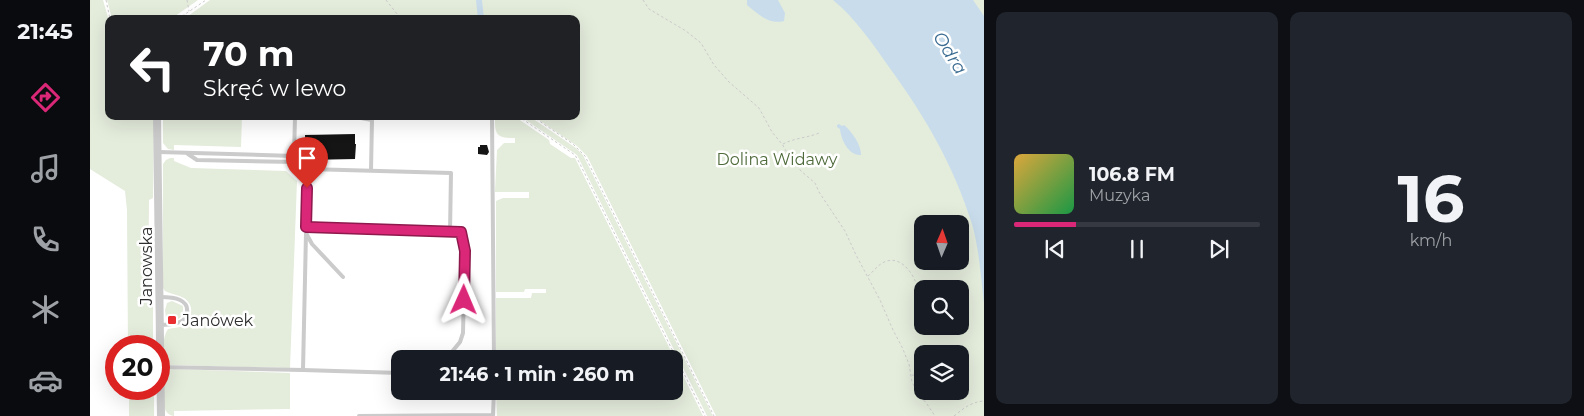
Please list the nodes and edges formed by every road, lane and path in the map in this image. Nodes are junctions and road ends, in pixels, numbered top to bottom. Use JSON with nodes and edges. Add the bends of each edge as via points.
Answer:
{"nodes":[{"id":1,"x":106,"y":0,"type":"edge"},
{"id":2,"x":187,"y":0,"type":"edge"},
{"id":3,"x":206,"y":0,"type":"edge"},
{"id":4,"x":386,"y":0,"type":"edge"},
{"id":5,"x":643,"y":0,"type":"edge"},
{"id":6,"x":189,"y":12,"type":"junction"},
{"id":7,"x":109,"y":15,"type":"edge"},
{"id":8,"x":184,"y":15,"type":"edge"},
{"id":9,"x":398,"y":15,"type":"edge"},
{"id":10,"x":157,"y":120,"type":"edge"},
{"id":11,"x":294,"y":120,"type":"edge"},
{"id":12,"x":372,"y":120,"type":"edge"},
{"id":13,"x":492,"y":120,"type":"edge"},
{"id":14,"x":524,"y":120,"type":"edge"},
{"id":15,"x":538,"y":120,"type":"edge"},
{"id":16,"x":819,"y":133,"type":"dead end"},
{"id":17,"x":782,"y":144,"type":"junction"},
{"id":18,"x":580,"y":150,"type":"junction"},
{"id":19,"x":158,"y":152,"type":"junction"},
{"id":20,"x":186,"y":153,"type":"junction"},
{"id":21,"x":575,"y":155,"type":"junction"},
{"id":22,"x":294,"y":156,"type":"junction"},
{"id":23,"x":294,"y":162,"type":"junction"},
{"id":24,"x":308,"y":169,"type":"junction"},
{"id":25,"x":372,"y":170,"type":"junction"},
{"id":26,"x":306,"y":227,"type":"junction"},
{"id":27,"x":450,"y":232,"type":"junction"},
{"id":28,"x":306,"y":233,"type":"junction"},
{"id":29,"x":867,"y":276,"type":"junction"},
{"id":30,"x":343,"y":277,"type":"dead end"},
{"id":31,"x":915,"y":280,"type":"edge"},
{"id":32,"x":160,"y":297,"type":"junction"},
{"id":33,"x":160,"y":325,"type":"junction"},
{"id":34,"x":160,"y":335,"type":"edge"},
{"id":35,"x":453,"y":350,"type":"edge"},
{"id":36,"x":494,"y":350,"type":"edge"},
{"id":37,"x":170,"y":367,"type":"edge"},
{"id":38,"x":303,"y":370,"type":"junction"},
{"id":39,"x":391,"y":373,"type":"edge"},
{"id":40,"x":912,"y":375,"type":"joint"},
{"id":41,"x":161,"y":400,"type":"edge"},
{"id":42,"x":494,"y":400,"type":"edge"},
{"id":43,"x":984,"y":401,"type":"edge"},
{"id":44,"x":493,"y":415,"type":"edge"},
{"id":45,"x":161,"y":416,"type":"edge"},
{"id":46,"x":358,"y":416,"type":"edge"},
{"id":47,"x":706,"y":416,"type":"edge"},
{"id":48,"x":714,"y":416,"type":"edge"},
{"id":49,"x":935,"y":416,"type":"edge"},
{"id":50,"x":954,"y":416,"type":"edge"}],
"edges":[{"from":1,"to":7,"type":"path"},
{"from":2,"to":6,"type":"path"},
{"from":3,"to":6,"type":"path"},
{"from":4,"to":9,"type":"path"},
{"from":5,"to":17,"type":"path","via":[[648,9],[700,43],[729,82],[758,108]]},
{"from":6,"to":8,"type":"path"},
{"from":10,"to":19,"type":"street","name":"Janowska"},
{"from":11,"to":22,"type":"lane"},
{"from":12,"to":25,"type":"lane"},
{"from":13,"to":36,"type":"lane"},
{"from":14,"to":21,"type":"path"},
{"from":15,"to":18,"type":"path"},
{"from":16,"to":17,"type":"path"},
{"from":17,"to":29,"type":"path","via":[[814,183],[845,231]]},
{"from":18,"to":21,"type":"path"},
{"from":18,"to":48,"type":"path"},
{"from":19,"to":20,"type":"lane"},
{"from":19,"to":32,"type":"street","name":"Janowska"},
{"from":20,"to":22,"type":"lane"},
{"from":20,"to":23,"type":"lane","via":[[197,160]]},
{"from":21,"to":47,"type":"path"},
{"from":22,"to":23,"type":"lane"},
{"from":23,"to":24,"type":"lane"},
{"from":24,"to":25,"type":"lane"},
{"from":24,"to":26,"type":"lane"},
{"from":25,"to":27,"type":"lane","via":[[451,173]]},
{"from":26,"to":27,"type":"lane"},
{"from":26,"to":28,"type":"lane"},
{"from":27,"to":35,"type":"lane","via":[[461,232],[465,251],[463,334]]},
{"from":28,"to":30,"type":"lane"},
{"from":28,"to":38,"type":"lane"},
{"from":29,"to":31,"type":"path","via":[[885,261],[892,260],[906,267]]},
{"from":29,"to":40,"type":"path"},
{"from":32,"to":33,"type":"street","name":"Janowska"},
{"from":32,"to":33,"type":"lane","via":[[182,300],[188,312],[180,322]]},
{"from":33,"to":34,"type":"street","name":"Janowska"},
{"from":37,"to":38,"type":"lane"},
{"from":38,"to":39,"type":"lane"},
{"from":40,"to":49,"type":"path","via":[[917,392]]},
{"from":41,"to":45,"type":"street","name":"Janowska"},
{"from":42,"to":44,"type":"lane"},
{"from":43,"to":50,"type":"path","via":[[965,406]]},
{"from":44,"to":46,"type":"lane"}]}
